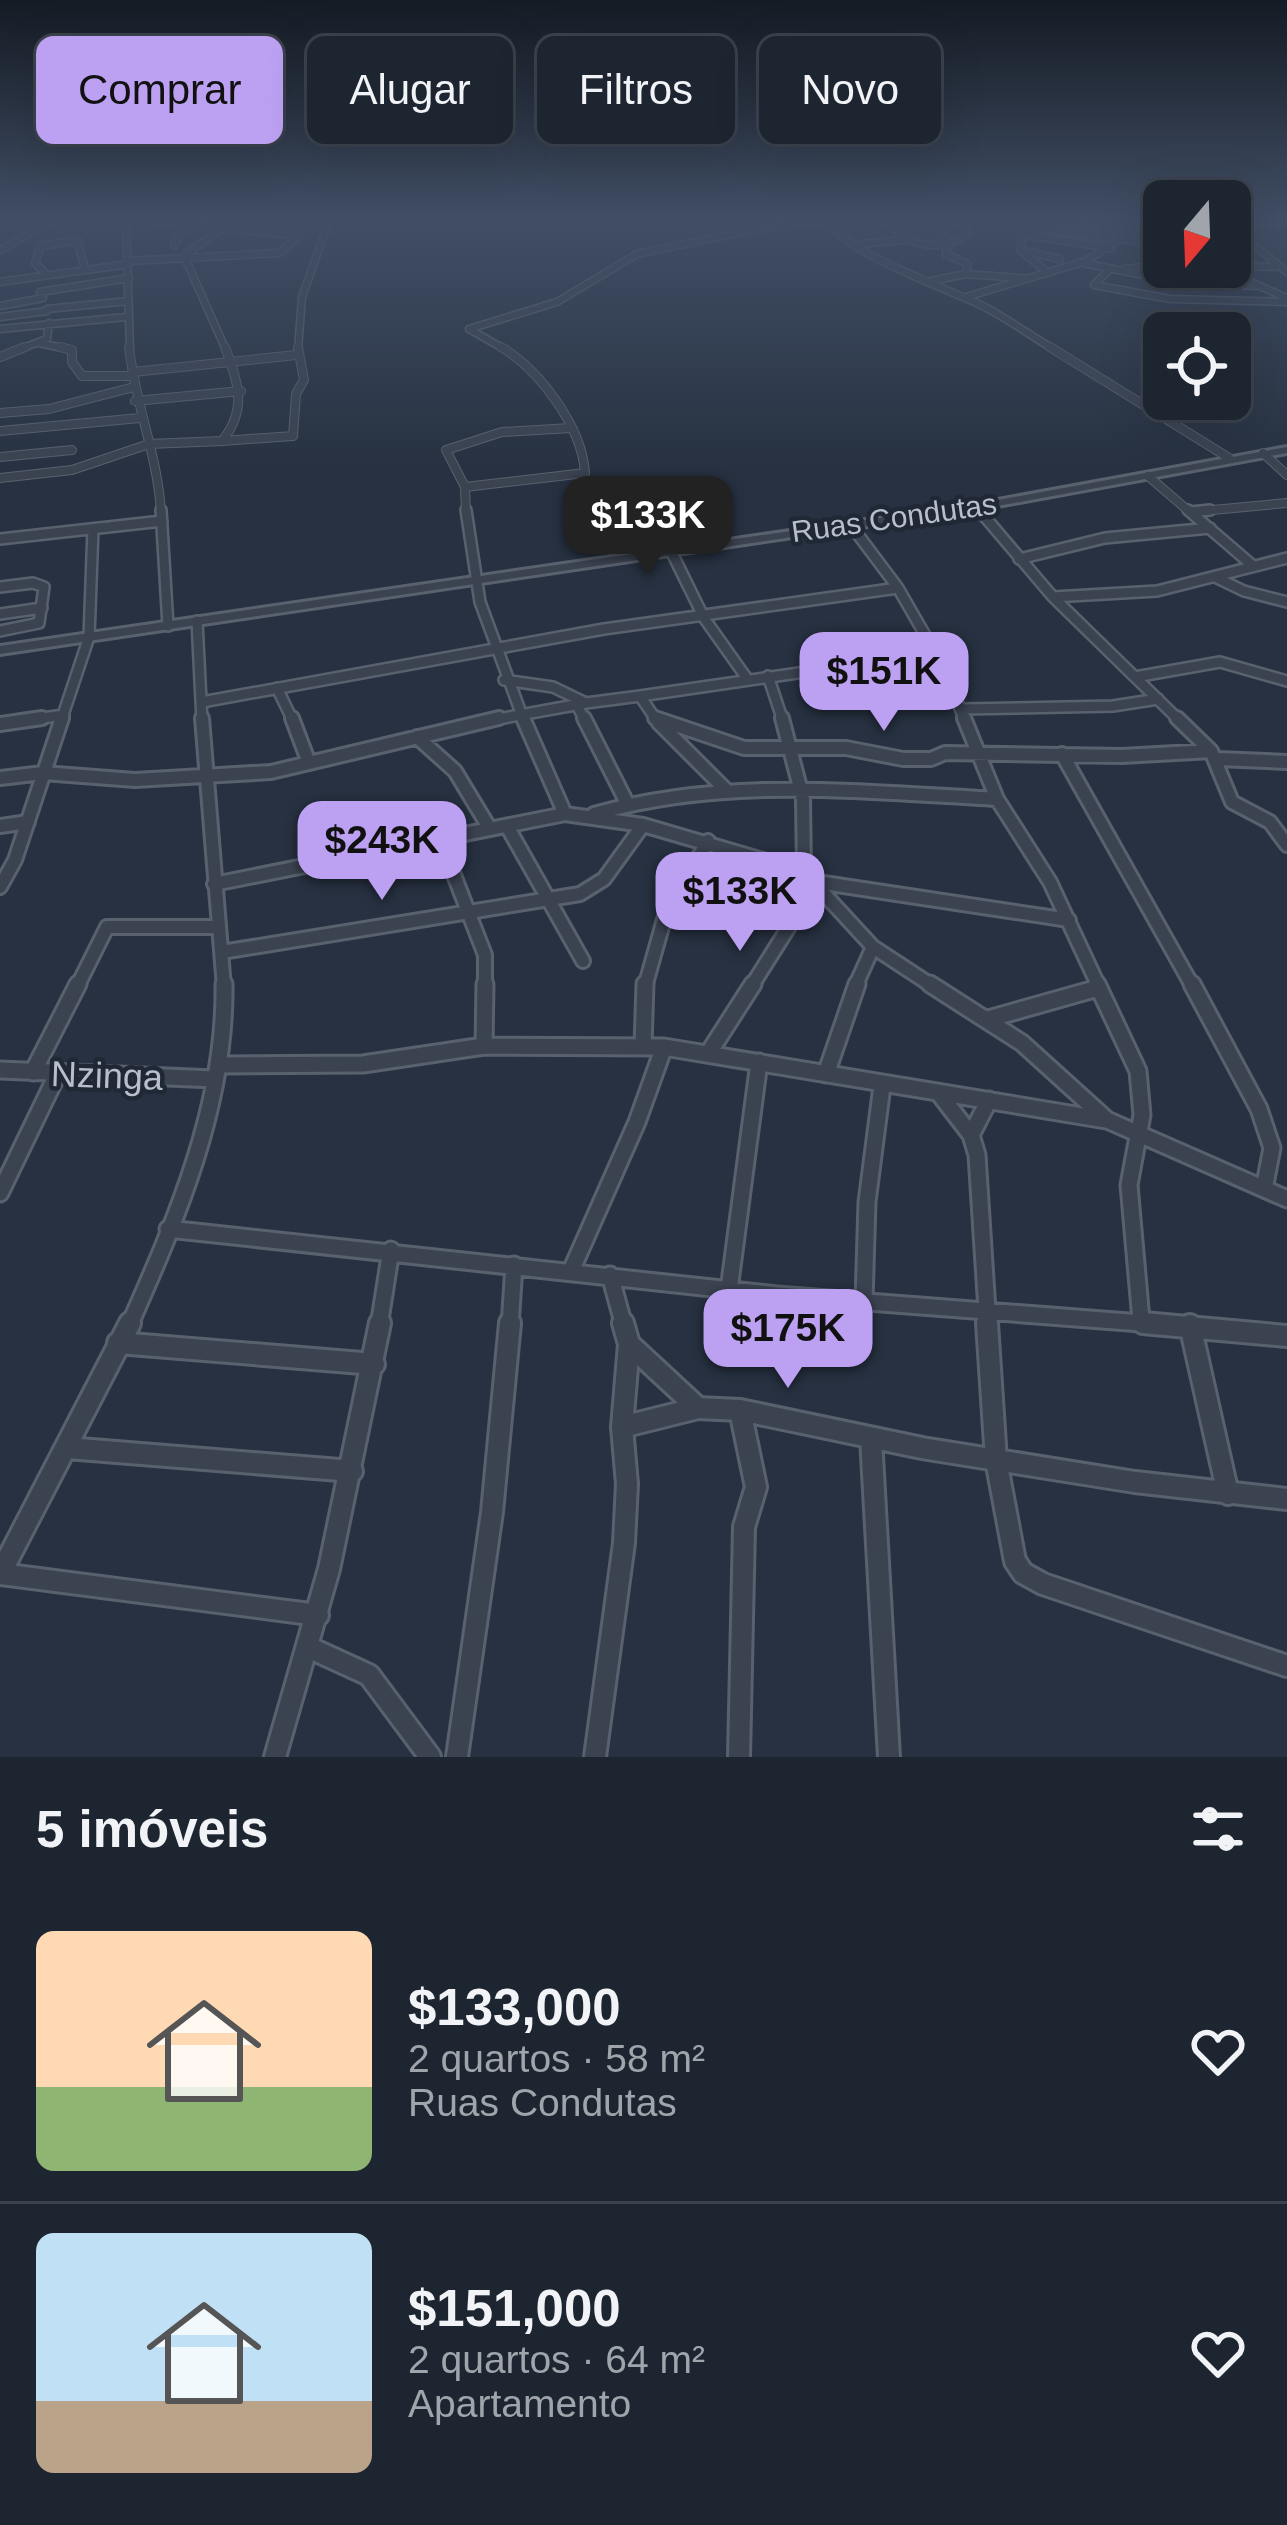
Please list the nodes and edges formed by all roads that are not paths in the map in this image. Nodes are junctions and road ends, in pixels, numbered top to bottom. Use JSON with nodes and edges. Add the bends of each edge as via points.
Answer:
{"nodes":[{"id":1,"x":44,"y":303,"type":"edge"},
{"id":2,"x":110,"y":303,"type":"edge"},
{"id":3,"x":128,"y":303,"type":"edge"},
{"id":4,"x":208,"y":303,"type":"edge"},
{"id":5,"x":302,"y":303,"type":"edge"},
{"id":6,"x":554,"y":303,"type":"edge"},
{"id":7,"x":975,"y":303,"type":"edge"},
{"id":8,"x":47,"y":310,"type":"junction"},
{"id":9,"x":0,"y":317,"type":"edge"},
{"id":10,"x":126,"y":317,"type":"junction"},
{"id":11,"x":47,"y":324,"type":"junction"},
{"id":12,"x":0,"y":329,"type":"edge"},
{"id":13,"x":39,"y":343,"type":"junction"},
{"id":14,"x":296,"y":355,"type":"junction"},
{"id":15,"x":0,"y":358,"type":"edge"},
{"id":16,"x":226,"y":360,"type":"junction"},
{"id":17,"x":133,"y":374,"type":"junction"},
{"id":18,"x":134,"y":387,"type":"junction"},
{"id":19,"x":241,"y":391,"type":"junction"},
{"id":20,"x":135,"y":401,"type":"junction"},
{"id":21,"x":67,"y":404,"type":"junction"},
{"id":22,"x":0,"y":413,"type":"edge"},
{"id":23,"x":140,"y":418,"type":"junction"},
{"id":24,"x":97,"y":422,"type":"junction"},
{"id":25,"x":571,"y":428,"type":"junction"},
{"id":26,"x":0,"y":430,"type":"edge"},
{"id":27,"x":222,"y":441,"type":"junction"},
{"id":28,"x":149,"y":444,"type":"junction"},
{"id":29,"x":72,"y":450,"type":"dead end"},
{"id":30,"x":1287,"y":450,"type":"edge"},
{"id":31,"x":1263,"y":453,"type":"junction"},
{"id":32,"x":0,"y":457,"type":"edge"},
{"id":33,"x":1228,"y":458,"type":"junction"},
{"id":34,"x":1287,"y":475,"type":"edge"},
{"id":35,"x":1148,"y":476,"type":"junction"},
{"id":36,"x":0,"y":478,"type":"edge"},
{"id":37,"x":465,"y":487,"type":"junction"},
{"id":38,"x":1287,"y":503,"type":"edge"},
{"id":39,"x":976,"y":507,"type":"junction"},
{"id":40,"x":1191,"y":512,"type":"junction"},
{"id":41,"x":162,"y":521,"type":"junction"},
{"id":42,"x":850,"y":524,"type":"junction"},
{"id":43,"x":1210,"y":528,"type":"junction"},
{"id":44,"x":93,"y":529,"type":"junction"},
{"id":45,"x":0,"y":539,"type":"edge"},
{"id":46,"x":671,"y":551,"type":"junction"},
{"id":47,"x":1287,"y":558,"type":"edge"},
{"id":48,"x":1019,"y":559,"type":"junction"},
{"id":49,"x":1252,"y":565,"type":"junction"},
{"id":50,"x":1214,"y":577,"type":"junction"},
{"id":51,"x":473,"y":582,"type":"junction"},
{"id":52,"x":0,"y":586,"type":"edge"},
{"id":53,"x":898,"y":587,"type":"junction"},
{"id":54,"x":1052,"y":597,"type":"junction"},
{"id":55,"x":1287,"y":602,"type":"edge"},
{"id":56,"x":42,"y":608,"type":"junction"},
{"id":57,"x":0,"y":614,"type":"edge"},
{"id":58,"x":704,"y":618,"type":"junction"},
{"id":59,"x":197,"y":621,"type":"junction"},
{"id":60,"x":168,"y":626,"type":"junction"},
{"id":61,"x":17,"y":628,"type":"junction"},
{"id":62,"x":0,"y":631,"type":"edge"},
{"id":63,"x":89,"y":637,"type":"junction"},
{"id":64,"x":7,"y":649,"type":"edge"},
{"id":65,"x":495,"y":651,"type":"junction"},
{"id":66,"x":936,"y":653,"type":"junction"},
{"id":67,"x":768,"y":676,"type":"junction"},
{"id":68,"x":1135,"y":677,"type":"junction"},
{"id":69,"x":505,"y":680,"type":"junction"},
{"id":70,"x":748,"y":680,"type":"junction"},
{"id":71,"x":1287,"y":681,"type":"edge"},
{"id":72,"x":277,"y":688,"type":"junction"},
{"id":73,"x":640,"y":696,"type":"junction"},
{"id":74,"x":1158,"y":699,"type":"junction"},
{"id":75,"x":202,"y":701,"type":"junction"},
{"id":76,"x":582,"y":704,"type":"junction"},
{"id":77,"x":963,"y":709,"type":"junction"},
{"id":78,"x":521,"y":713,"type":"junction"},
{"id":79,"x":64,"y":715,"type":"junction"},
{"id":80,"x":657,"y":722,"type":"junction"},
{"id":81,"x":0,"y":724,"type":"edge"},
{"id":82,"x":417,"y":736,"type":"junction"},
{"id":83,"x":787,"y":748,"type":"junction"},
{"id":84,"x":980,"y":754,"type":"junction"},
{"id":85,"x":1062,"y":754,"type":"junction"},
{"id":86,"x":1215,"y":755,"type":"junction"},
{"id":87,"x":1287,"y":762,"type":"edge"},
{"id":88,"x":309,"y":763,"type":"junction"},
{"id":89,"x":44,"y":773,"type":"junction"},
{"id":90,"x":206,"y":777,"type":"junction"},
{"id":91,"x":0,"y":778,"type":"edge"},
{"id":92,"x":725,"y":789,"type":"junction"},
{"id":93,"x":802,"y":792,"type":"junction"},
{"id":94,"x":997,"y":800,"type":"junction"},
{"id":95,"x":627,"y":803,"type":"junction"},
{"id":96,"x":565,"y":814,"type":"junction"},
{"id":97,"x":593,"y":815,"type":"junction"},
{"id":98,"x":28,"y":822,"type":"junction"},
{"id":99,"x":1270,"y":822,"type":"junction"},
{"id":100,"x":1287,"y":824,"type":"edge"},
{"id":101,"x":643,"y":825,"type":"junction"},
{"id":102,"x":0,"y":826,"type":"edge"},
{"id":103,"x":506,"y":826,"type":"junction"},
{"id":104,"x":490,"y":829,"type":"junction"},
{"id":105,"x":440,"y":839,"type":"junction"},
{"id":106,"x":708,"y":842,"type":"junction"},
{"id":107,"x":1287,"y":845,"type":"edge"},
{"id":108,"x":804,"y":872,"type":"junction"},
{"id":109,"x":2,"y":880,"type":"edge"},
{"id":110,"x":817,"y":882,"type":"junction"},
{"id":111,"x":214,"y":884,"type":"junction"},
{"id":112,"x":550,"y":897,"type":"junction"},
{"id":113,"x":470,"y":914,"type":"junction"},
{"id":114,"x":1069,"y":920,"type":"junction"},
{"id":115,"x":219,"y":927,"type":"junction"},
{"id":116,"x":873,"y":947,"type":"junction"},
{"id":117,"x":222,"y":952,"type":"junction"},
{"id":118,"x":584,"y":961,"type":"dead end"},
{"id":119,"x":1099,"y":988,"type":"junction"},
{"id":120,"x":988,"y":1019,"type":"junction"},
{"id":121,"x":484,"y":1046,"type":"junction"},
{"id":122,"x":643,"y":1046,"type":"junction"},
{"id":123,"x":664,"y":1047,"type":"junction"},
{"id":124,"x":708,"y":1054,"type":"junction"},
{"id":125,"x":758,"y":1063,"type":"junction"},
{"id":126,"x":0,"y":1070,"type":"edge"},
{"id":127,"x":32,"y":1072,"type":"junction"},
{"id":128,"x":217,"y":1072,"type":"junction"},
{"id":129,"x":58,"y":1073,"type":"junction"},
{"id":130,"x":826,"y":1074,"type":"junction"},
{"id":131,"x":882,"y":1086,"type":"junction"},
{"id":132,"x":941,"y":1096,"type":"junction"},
{"id":133,"x":988,"y":1100,"type":"junction"},
{"id":134,"x":1107,"y":1120,"type":"junction"},
{"id":135,"x":1136,"y":1132,"type":"junction"},
{"id":136,"x":971,"y":1136,"type":"junction"},
{"id":137,"x":1279,"y":1149,"type":"edge"},
{"id":138,"x":1264,"y":1189,"type":"junction"},
{"id":139,"x":0,"y":1193,"type":"edge"},
{"id":140,"x":1287,"y":1199,"type":"edge"},
{"id":141,"x":169,"y":1229,"type":"junction"},
{"id":142,"x":391,"y":1250,"type":"junction"},
{"id":143,"x":514,"y":1265,"type":"junction"},
{"id":144,"x":571,"y":1271,"type":"junction"},
{"id":145,"x":610,"y":1275,"type":"junction"},
{"id":146,"x":729,"y":1290,"type":"junction"},
{"id":147,"x":864,"y":1301,"type":"junction"},
{"id":148,"x":987,"y":1313,"type":"junction"},
{"id":149,"x":1142,"y":1320,"type":"junction"},
{"id":150,"x":1190,"y":1325,"type":"junction"},
{"id":151,"x":1287,"y":1336,"type":"edge"},
{"id":152,"x":118,"y":1343,"type":"junction"},
{"id":153,"x":628,"y":1344,"type":"junction"},
{"id":154,"x":374,"y":1364,"type":"junction"},
{"id":155,"x":698,"y":1408,"type":"junction"},
{"id":156,"x":740,"y":1410,"type":"junction"},
{"id":157,"x":622,"y":1427,"type":"junction"},
{"id":158,"x":871,"y":1438,"type":"junction"},
{"id":159,"x":67,"y":1448,"type":"junction"},
{"id":160,"x":996,"y":1460,"type":"junction"},
{"id":161,"x":352,"y":1471,"type":"junction"},
{"id":162,"x":1228,"y":1494,"type":"junction"},
{"id":163,"x":1287,"y":1499,"type":"edge"},
{"id":164,"x":0,"y":1574,"type":"edge"},
{"id":165,"x":318,"y":1615,"type":"junction"},
{"id":166,"x":310,"y":1648,"type":"junction"},
{"id":167,"x":1287,"y":1666,"type":"edge"},
{"id":168,"x":275,"y":1757,"type":"edge"},
{"id":169,"x":430,"y":1757,"type":"edge"},
{"id":170,"x":457,"y":1757,"type":"edge"},
{"id":171,"x":595,"y":1757,"type":"edge"},
{"id":172,"x":740,"y":1757,"type":"edge"},
{"id":173,"x":889,"y":1757,"type":"edge"}],
"edges":[{"from":1,"to":8,"type":"street"},
{"from":2,"to":8,"type":"street"},
{"from":3,"to":10,"type":"street"},
{"from":4,"to":16,"type":"street"},
{"from":5,"to":14,"type":"street"},
{"from":6,"to":25,"type":"street","via":[[469,329],[533,370]]},
{"from":7,"to":33,"type":"street"},
{"from":8,"to":9,"type":"street"},
{"from":8,"to":11,"type":"street"},
{"from":10,"to":11,"type":"street"},
{"from":10,"to":17,"type":"street"},
{"from":11,"to":12,"type":"street"},
{"from":11,"to":13,"type":"street","via":[[49,337]]},
{"from":13,"to":15,"type":"street"},
{"from":13,"to":17,"type":"street","via":[[72,350],[70,361],[88,380]]},
{"from":14,"to":16,"type":"street"},
{"from":14,"to":27,"type":"street","via":[[304,380],[293,436]]},
{"from":16,"to":17,"type":"street"},
{"from":16,"to":19,"type":"street"},
{"from":17,"to":18,"type":"street"},
{"from":18,"to":20,"type":"street"},
{"from":18,"to":21,"type":"street"},
{"from":19,"to":20,"type":"street"},
{"from":19,"to":27,"type":"street","via":[[234,429]]},
{"from":20,"to":23,"type":"street"},
{"from":21,"to":22,"type":"street"},
{"from":21,"to":24,"type":"street","via":[[95,412]]},
{"from":23,"to":24,"type":"street"},
{"from":23,"to":28,"type":"street"},
{"from":24,"to":26,"type":"street"},
{"from":25,"to":37,"type":"street","via":[[585,473]]},
{"from":25,"to":37,"type":"street","via":[[502,432],[446,450]]},
{"from":27,"to":28,"type":"street"},
{"from":28,"to":36,"type":"street","via":[[71,470]]},
{"from":28,"to":41,"type":"street"},
{"from":29,"to":32,"type":"street"},
{"from":30,"to":31,"type":"street","name":"Ruas Condutas"},
{"from":31,"to":33,"type":"street","name":"Ruas Condutas"},
{"from":31,"to":34,"type":"street"},
{"from":33,"to":35,"type":"street","name":"Ruas Condutas"},
{"from":35,"to":39,"type":"street","name":"Ruas Condutas"},
{"from":35,"to":40,"type":"street"},
{"from":37,"to":51,"type":"street"},
{"from":38,"to":40,"type":"street"},
{"from":39,"to":42,"type":"street","name":"Ruas Condutas"},
{"from":39,"to":48,"type":"street"},
{"from":40,"to":43,"type":"street"},
{"from":41,"to":44,"type":"street"},
{"from":41,"to":60,"type":"street"},
{"from":42,"to":46,"type":"street","name":"Ruas Condutas"},
{"from":42,"to":53,"type":"street"},
{"from":43,"to":48,"type":"street","via":[[1105,538]]},
{"from":43,"to":49,"type":"street"},
{"from":44,"to":45,"type":"street"},
{"from":44,"to":63,"type":"street"},
{"from":46,"to":51,"type":"street","name":"Ruas Condutas"},
{"from":46,"to":58,"type":"street"},
{"from":47,"to":49,"type":"street"},
{"from":48,"to":54,"type":"street"},
{"from":49,"to":50,"type":"street"},
{"from":50,"to":54,"type":"street"},
{"from":50,"to":55,"type":"street"},
{"from":51,"to":59,"type":"street","name":"Ruas Condutas"},
{"from":51,"to":65,"type":"street"},
{"from":52,"to":56,"type":"street","via":[[43,585]]},
{"from":53,"to":58,"type":"street"},
{"from":53,"to":66,"type":"street"},
{"from":54,"to":68,"type":"street"},
{"from":56,"to":57,"type":"street"},
{"from":56,"to":61,"type":"street","via":[[39,623]]},
{"from":58,"to":65,"type":"street"},
{"from":58,"to":70,"type":"street"},
{"from":59,"to":60,"type":"street","name":"Ruas Condutas"},
{"from":59,"to":75,"type":"street"},
{"from":60,"to":63,"type":"street","name":"Ruas Condutas"},
{"from":61,"to":62,"type":"street"},
{"from":61,"to":64,"type":"street"},
{"from":63,"to":64,"type":"street","name":"Ruas Condutas"},
{"from":63,"to":79,"type":"street"},
{"from":65,"to":69,"type":"street"},
{"from":65,"to":72,"type":"street"},
{"from":66,"to":67,"type":"street"},
{"from":66,"to":77,"type":"street"},
{"from":67,"to":70,"type":"street"},
{"from":67,"to":83,"type":"street"},
{"from":68,"to":71,"type":"street","via":[[1220,662]]},
{"from":68,"to":74,"type":"street"},
{"from":69,"to":76,"type":"street","via":[[554,687]]},
{"from":69,"to":78,"type":"street"},
{"from":70,"to":73,"type":"street"},
{"from":72,"to":75,"type":"street"},
{"from":72,"to":88,"type":"street"},
{"from":73,"to":76,"type":"street"},
{"from":73,"to":80,"type":"street"},
{"from":74,"to":77,"type":"street"},
{"from":74,"to":86,"type":"street"},
{"from":75,"to":90,"type":"street"},
{"from":76,"to":78,"type":"street"},
{"from":76,"to":95,"type":"street"},
{"from":77,"to":84,"type":"street"},
{"from":78,"to":82,"type":"street"},
{"from":78,"to":96,"type":"street"},
{"from":79,"to":81,"type":"street"},
{"from":79,"to":89,"type":"street"},
{"from":80,"to":83,"type":"street","via":[[736,746]]},
{"from":80,"to":92,"type":"street"},
{"from":82,"to":88,"type":"street"},
{"from":82,"to":104,"type":"street","via":[[455,771]]},
{"from":83,"to":84,"type":"street","via":[[903,759]]},
{"from":83,"to":93,"type":"street"},
{"from":84,"to":85,"type":"street"},
{"from":84,"to":94,"type":"street"},
{"from":85,"to":86,"type":"street"},
{"from":85,"to":137,"type":"street"},
{"from":86,"to":87,"type":"street"},
{"from":86,"to":99,"type":"street","via":[[1232,802]]},
{"from":88,"to":90,"type":"street"},
{"from":89,"to":90,"type":"street"},
{"from":89,"to":91,"type":"street"},
{"from":89,"to":98,"type":"street"},
{"from":90,"to":111,"type":"street"},
{"from":92,"to":93,"type":"street"},
{"from":92,"to":95,"type":"street"},
{"from":93,"to":94,"type":"street"},
{"from":93,"to":108,"type":"street"},
{"from":94,"to":114,"type":"street"},
{"from":95,"to":97,"type":"street"},
{"from":96,"to":97,"type":"street"},
{"from":96,"to":103,"type":"street"},
{"from":97,"to":101,"type":"street"},
{"from":98,"to":102,"type":"street"},
{"from":98,"to":109,"type":"street"},
{"from":99,"to":100,"type":"street"},
{"from":99,"to":107,"type":"street"},
{"from":101,"to":106,"type":"street"},
{"from":101,"to":112,"type":"street","via":[[596,887]]},
{"from":103,"to":104,"type":"street"},
{"from":103,"to":112,"type":"street"},
{"from":104,"to":105,"type":"street"},
{"from":105,"to":111,"type":"street"},
{"from":105,"to":113,"type":"street"},
{"from":106,"to":108,"type":"street"},
{"from":106,"to":122,"type":"street","via":[[649,953]]},
{"from":108,"to":110,"type":"street"},
{"from":110,"to":114,"type":"street"},
{"from":110,"to":116,"type":"street"},
{"from":110,"to":124,"type":"street"},
{"from":111,"to":115,"type":"street"},
{"from":112,"to":113,"type":"street"},
{"from":112,"to":118,"type":"street"},
{"from":113,"to":117,"type":"street"},
{"from":113,"to":121,"type":"street","via":[[486,962]]},
{"from":114,"to":119,"type":"street"},
{"from":115,"to":117,"type":"street"},
{"from":115,"to":127,"type":"street","via":[[107,927]]},
{"from":116,"to":120,"type":"street"},
{"from":116,"to":130,"type":"street"},
{"from":117,"to":128,"type":"street"},
{"from":119,"to":120,"type":"street"},
{"from":119,"to":135,"type":"street","via":[[1138,1071],[1143,1102]]},
{"from":120,"to":134,"type":"street"},
{"from":121,"to":122,"type":"street","name":"Nzinga"},
{"from":121,"to":128,"type":"street","name":"Nzinga","via":[[363,1064]]},
{"from":122,"to":123,"type":"street","name":"Nzinga"},
{"from":123,"to":124,"type":"street","name":"Nzinga"},
{"from":123,"to":144,"type":"street"},
{"from":124,"to":125,"type":"street","name":"Nzinga"},
{"from":125,"to":130,"type":"street","name":"Nzinga"},
{"from":125,"to":146,"type":"street"},
{"from":126,"to":127,"type":"street","name":"Nzinga"},
{"from":127,"to":129,"type":"street","name":"Nzinga"},
{"from":128,"to":129,"type":"street","name":"Nzinga"},
{"from":128,"to":141,"type":"street"},
{"from":129,"to":139,"type":"street"},
{"from":130,"to":131,"type":"street","name":"Nzinga"},
{"from":131,"to":132,"type":"street","name":"Nzinga"},
{"from":131,"to":147,"type":"street"},
{"from":132,"to":133,"type":"street","name":"Nzinga"},
{"from":132,"to":136,"type":"street"},
{"from":133,"to":134,"type":"street","name":"Nzinga"},
{"from":133,"to":136,"type":"street"},
{"from":134,"to":135,"type":"street"},
{"from":135,"to":138,"type":"street"},
{"from":135,"to":149,"type":"street","via":[[1130,1217]]},
{"from":136,"to":148,"type":"street"},
{"from":137,"to":138,"type":"street"},
{"from":138,"to":140,"type":"street"},
{"from":141,"to":142,"type":"street"},
{"from":141,"to":152,"type":"street"},
{"from":142,"to":143,"type":"street"},
{"from":142,"to":154,"type":"street"},
{"from":143,"to":144,"type":"street"},
{"from":143,"to":170,"type":"street","via":[[491,1534]]},
{"from":144,"to":145,"type":"street"},
{"from":145,"to":146,"type":"street"},
{"from":145,"to":153,"type":"street"},
{"from":146,"to":147,"type":"street"},
{"from":147,"to":148,"type":"street"},
{"from":148,"to":149,"type":"street"},
{"from":148,"to":160,"type":"street"},
{"from":149,"to":150,"type":"street"},
{"from":150,"to":151,"type":"street"},
{"from":150,"to":162,"type":"street"},
{"from":152,"to":154,"type":"street"},
{"from":152,"to":159,"type":"street"},
{"from":153,"to":155,"type":"street"},
{"from":153,"to":157,"type":"street"},
{"from":154,"to":161,"type":"street"},
{"from":155,"to":156,"type":"street"},
{"from":155,"to":157,"type":"street"},
{"from":156,"to":158,"type":"street"},
{"from":156,"to":172,"type":"street","via":[[756,1486],[744,1527]]},
{"from":157,"to":171,"type":"street","via":[[624,1543]]},
{"from":158,"to":160,"type":"street"},
{"from":158,"to":173,"type":"street"},
{"from":159,"to":161,"type":"street"},
{"from":159,"to":164,"type":"street"},
{"from":160,"to":162,"type":"street"},
{"from":160,"to":167,"type":"street","via":[[1015,1561],[1034,1581]]},
{"from":161,"to":165,"type":"street"},
{"from":162,"to":163,"type":"street"},
{"from":164,"to":165,"type":"street"},
{"from":165,"to":166,"type":"street"},
{"from":166,"to":168,"type":"street"},
{"from":166,"to":169,"type":"street","via":[[369,1676]]}]}
